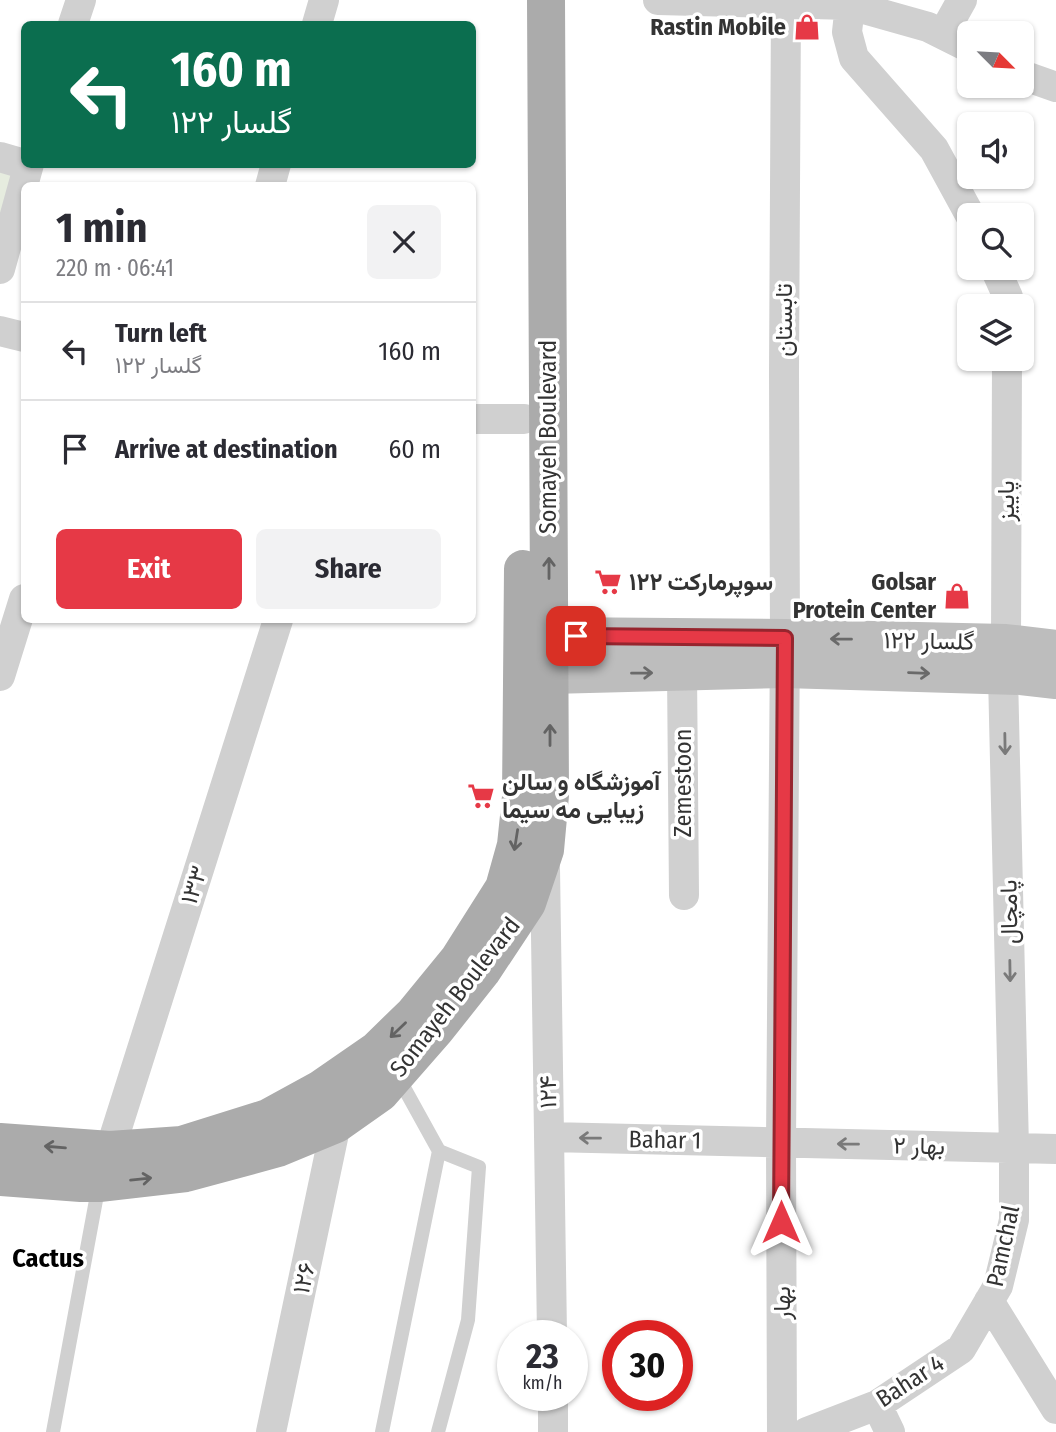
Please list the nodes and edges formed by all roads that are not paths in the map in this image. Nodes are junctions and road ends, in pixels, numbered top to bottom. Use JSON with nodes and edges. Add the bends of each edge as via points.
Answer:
{"nodes":[{"id":1,"x":81,"y":0,"type":"edge"},
{"id":2,"x":324,"y":0,"type":"edge"},
{"id":3,"x":523,"y":0,"type":"edge"},
{"id":4,"x":546,"y":0,"type":"edge"},
{"id":5,"x":657,"y":0,"type":"edge"},
{"id":6,"x":962,"y":0,"type":"edge"},
{"id":7,"x":851,"y":2,"type":"edge"},
{"id":8,"x":786,"y":3,"type":"junction"},
{"id":9,"x":74,"y":21,"type":"edge"},
{"id":10,"x":318,"y":21,"type":"edge"},
{"id":11,"x":943,"y":34,"type":"junction"},
{"id":12,"x":957,"y":41,"type":"edge"},
{"id":13,"x":1034,"y":79,"type":"edge"},
{"id":14,"x":1056,"y":87,"type":"edge"},
{"id":15,"x":0,"y":157,"type":"edge"},
{"id":16,"x":21,"y":163,"type":"edge"},
{"id":17,"x":21,"y":188,"type":"edge"},
{"id":18,"x":963,"y":203,"type":"edge"},
{"id":19,"x":0,"y":269,"type":"edge"},
{"id":20,"x":536,"y":280,"type":"junction"},
{"id":21,"x":0,"y":331,"type":"edge"},
{"id":22,"x":21,"y":336,"type":"edge"},
{"id":23,"x":1007,"y":371,"type":"edge"},
{"id":24,"x":476,"y":419,"type":"edge"},
{"id":25,"x":524,"y":419,"type":"junction"},
{"id":26,"x":21,"y":609,"type":"edge"},
{"id":27,"x":277,"y":623,"type":"edge"},
{"id":28,"x":536,"y":636,"type":"junction"},
{"id":29,"x":1056,"y":649,"type":"edge"},
{"id":30,"x":785,"y":653,"type":"junction"},
{"id":31,"x":1004,"y":659,"type":"junction"},
{"id":32,"x":682,"y":672,"type":"junction"},
{"id":33,"x":536,"y":675,"type":"junction"},
{"id":34,"x":0,"y":676,"type":"edge"},
{"id":35,"x":1056,"y":680,"type":"edge"},
{"id":36,"x":545,"y":850,"type":"junction"},
{"id":37,"x":684,"y":895,"type":"dead end"},
{"id":38,"x":397,"y":1074,"type":"junction"},
{"id":39,"x":336,"y":1124,"type":"junction"},
{"id":40,"x":549,"y":1137,"type":"junction"},
{"id":41,"x":0,"y":1142,"type":"edge"},
{"id":42,"x":781,"y":1143,"type":"junction"},
{"id":43,"x":1014,"y":1148,"type":"junction"},
{"id":44,"x":1056,"y":1149,"type":"edge"},
{"id":45,"x":439,"y":1151,"type":"junction"},
{"id":46,"x":105,"y":1167,"type":"junction"},
{"id":47,"x":0,"y":1177,"type":"edge"},
{"id":48,"x":989,"y":1301,"type":"junction"},
{"id":49,"x":552,"y":1320,"type":"edge"},
{"id":50,"x":877,"y":1405,"type":"junction"},
{"id":51,"x":1056,"y":1409,"type":"edge"},
{"id":52,"x":553,"y":1411,"type":"edge"},
{"id":53,"x":53,"y":1432,"type":"edge"},
{"id":54,"x":271,"y":1432,"type":"edge"},
{"id":55,"x":382,"y":1432,"type":"edge"},
{"id":56,"x":438,"y":1432,"type":"edge"},
{"id":57,"x":553,"y":1432,"type":"edge"},
{"id":58,"x":782,"y":1432,"type":"edge"},
{"id":59,"x":807,"y":1432,"type":"edge"},
{"id":60,"x":890,"y":1432,"type":"edge"}],
"edges":[{"from":1,"to":9,"type":"street"},
{"from":2,"to":10,"type":"street"},
{"from":3,"to":20,"type":"main road","name":"Somayeh Boulevard"},
{"from":4,"to":20,"type":"main road","name":"Somayeh Boulevard"},
{"from":5,"to":8,"type":"street"},
{"from":6,"to":11,"type":"street"},
{"from":7,"to":8,"type":"street"},
{"from":7,"to":11,"type":"street"},
{"from":7,"to":18,"type":"street","via":[[847,32],[853,58],[934,149]]},
{"from":8,"to":30,"type":"street","name":"تابستان"},
{"from":11,"to":12,"type":"street"},
{"from":13,"to":14,"type":"street"},
{"from":15,"to":16,"type":"street"},
{"from":17,"to":19,"type":"street"},
{"from":20,"to":25,"type":"main road","name":"Somayeh Boulevard"},
{"from":28,"to":20,"type":"main road","name":"Somayeh Boulevard","one_way":true},
{"from":21,"to":22,"type":"street"},
{"from":23,"to":31,"type":"street","name":"پاییز"},
{"from":24,"to":25,"type":"street"},
{"from":25,"to":28,"type":"main road","name":"Somayeh Boulevard"},
{"from":26,"to":34,"type":"street"},
{"from":27,"to":46,"type":"street","name":"۱۳۳"},
{"from":28,"to":30,"type":"main road","name":"گلسار ۱۲۲"},
{"from":28,"to":33,"type":"main road","name":"Somayeh Boulevard"},
{"from":29,"to":31,"type":"main road","name":"گلسار ۱۲۲"},
{"from":30,"to":31,"type":"main road","name":"گلسار ۱۲۲"},
{"from":30,"to":32,"type":"main road","name":"گلسار ۱۲۲"},
{"from":30,"to":42,"type":"street","name":"بهار"},
{"from":31,"to":35,"type":"main road","name":"گلسار ۱۲۲"},
{"from":31,"to":43,"type":"street","name":"پامچال","one_way":true},
{"from":33,"to":32,"type":"main road","name":"گلسار ۱۲۲","one_way":true},
{"from":32,"to":37,"type":"street","name":"Zemestoon"},
{"from":36,"to":33,"type":"main road","name":"Somayeh Boulevard","one_way":true,"via":[[551,795]]},
{"from":33,"to":46,"type":"main road","name":"Somayeh Boulevard","one_way":true,"via":[[516,845],[504,888],[459,958],[414,1014],[376,1051],[268,1118]]},
{"from":36,"to":38,"type":"main road","name":"Somayeh Boulevard","via":[[527,903],[482,971]]},
{"from":36,"to":40,"type":"street","name":"۱۲۴"},
{"from":38,"to":39,"type":"main road","name":"Somayeh Boulevard","via":[[380,1093]]},
{"from":38,"to":45,"type":"lane"},
{"from":46,"to":39,"type":"main road","name":"Somayeh Boulevard","one_way":true,"via":[[186,1174],[278,1148]]},
{"from":39,"to":54,"type":"street","name":"۱۲۶"},
{"from":42,"to":40,"type":"street","name":"Bahar 1","one_way":true},
{"from":40,"to":49,"type":"street","name":"۱۲۴"},
{"from":46,"to":41,"type":"main road","name":"Somayeh Boulevard","one_way":true,"via":[[71,1149]]},
{"from":43,"to":42,"type":"street","name":"بهار ۲","one_way":true},
{"from":42,"to":58,"type":"street","name":"بهار"},
{"from":43,"to":44,"type":"street","name":"بهار ۲"},
{"from":43,"to":48,"type":"street","name":"Pamchal","via":[[1014,1220],[998,1286]]},
{"from":45,"to":55,"type":"lane"},
{"from":45,"to":56,"type":"lane","via":[[480,1167],[468,1320]]},
{"from":46,"to":47,"type":"main road","name":"Somayeh Boulevard"},
{"from":46,"to":53,"type":"lane"},
{"from":48,"to":50,"type":"street","name":"Bahar 4","via":[[961,1349]]},
{"from":48,"to":51,"type":"street"},
{"from":50,"to":59,"type":"street","name":"Bahar 4"},
{"from":50,"to":60,"type":"street"},
{"from":52,"to":57,"type":"street"}]}
